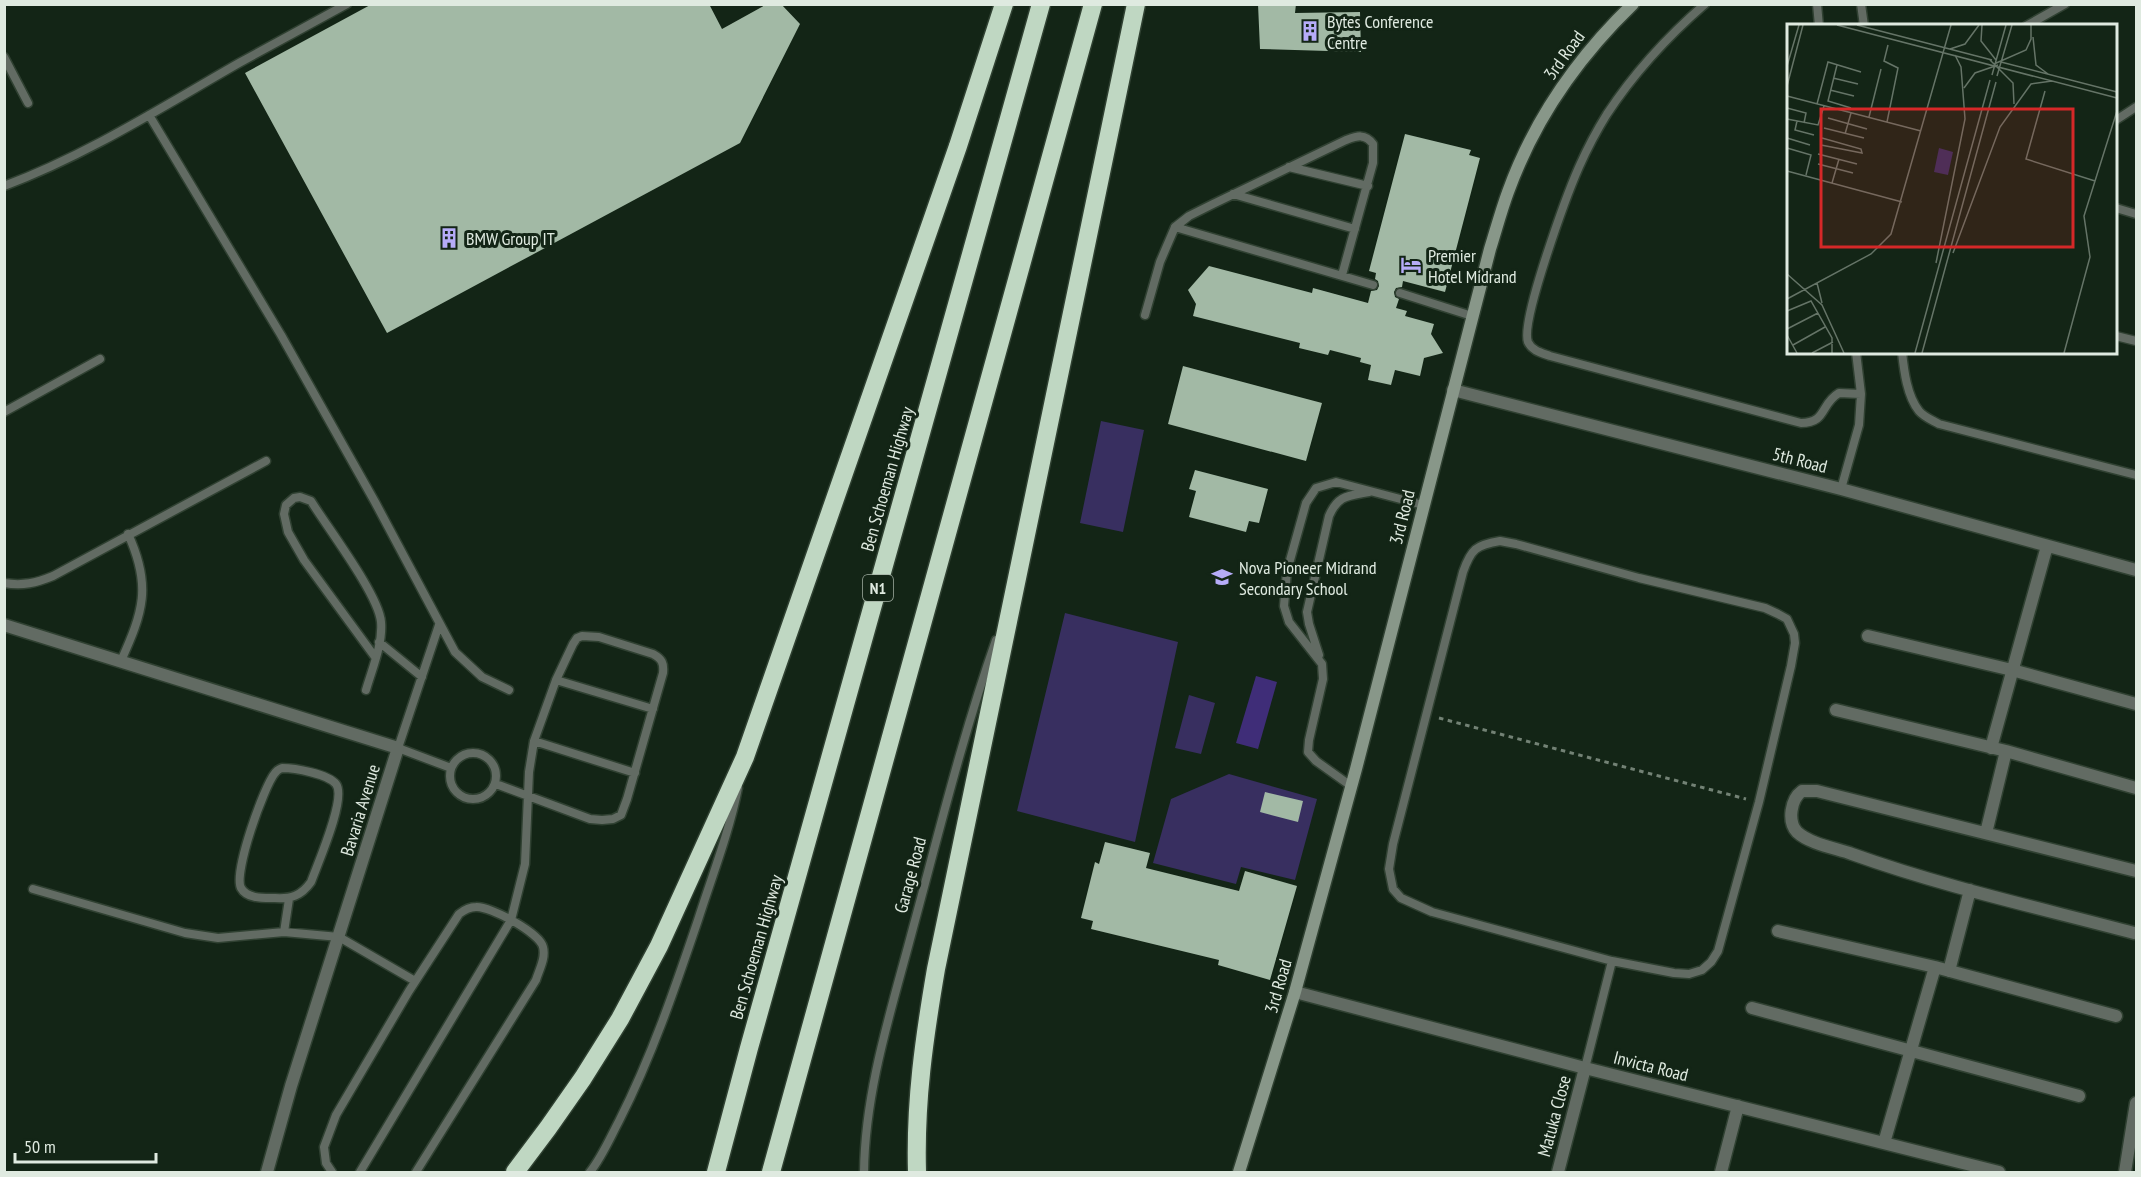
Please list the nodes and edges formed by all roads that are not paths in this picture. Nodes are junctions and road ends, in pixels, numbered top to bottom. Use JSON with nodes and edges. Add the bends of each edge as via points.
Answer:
{"nodes":[{"id":1,"x":347,"y":4,"type":"edge"},
{"id":2,"x":1004,"y":4,"type":"edge"},
{"id":3,"x":1041,"y":4,"type":"edge"},
{"id":4,"x":1093,"y":4,"type":"edge"},
{"id":5,"x":1136,"y":4,"type":"edge"},
{"id":6,"x":1633,"y":4,"type":"edge"},
{"id":7,"x":1705,"y":4,"type":"edge"},
{"id":8,"x":1817,"y":4,"type":"edge"},
{"id":9,"x":1862,"y":4,"type":"edge"},
{"id":10,"x":2065,"y":4,"type":"edge"},
{"id":11,"x":1819,"y":24,"type":"edge"},
{"id":12,"x":1864,"y":24,"type":"edge"},
{"id":13,"x":2030,"y":24,"type":"edge"},
{"id":14,"x":5,"y":60,"type":"edge"},
{"id":15,"x":28,"y":103,"type":"dead end"},
{"id":16,"x":2136,"y":107,"type":"edge"},
{"id":17,"x":149,"y":115,"type":"junction"},
{"id":18,"x":2117,"y":119,"type":"edge"},
{"id":19,"x":1289,"y":167,"type":"junction"},
{"id":20,"x":4,"y":186,"type":"edge"},
{"id":21,"x":1368,"y":186,"type":"junction"},
{"id":22,"x":1233,"y":194,"type":"junction"},
{"id":23,"x":2117,"y":209,"type":"edge"},
{"id":24,"x":2136,"y":214,"type":"edge"},
{"id":25,"x":1175,"y":227,"type":"junction"},
{"id":26,"x":1356,"y":229,"type":"junction"},
{"id":27,"x":1342,"y":275,"type":"junction"},
{"id":28,"x":1373,"y":285,"type":"dead end"},
{"id":29,"x":1400,"y":293,"type":"dead end"},
{"id":30,"x":1145,"y":315,"type":"dead end"},
{"id":31,"x":1472,"y":316,"type":"junction"},
{"id":32,"x":2117,"y":336,"type":"edge"},
{"id":33,"x":2136,"y":341,"type":"edge"},
{"id":34,"x":1856,"y":354,"type":"edge"},
{"id":35,"x":1902,"y":354,"type":"edge"},
{"id":36,"x":100,"y":359,"type":"dead end"},
{"id":37,"x":1453,"y":390,"type":"junction"},
{"id":38,"x":1861,"y":394,"type":"junction"},
{"id":39,"x":4,"y":412,"type":"edge"},
{"id":40,"x":266,"y":461,"type":"dead end"},
{"id":41,"x":2136,"y":475,"type":"edge"},
{"id":42,"x":1841,"y":489,"type":"junction"},
{"id":43,"x":1372,"y":491,"type":"junction"},
{"id":44,"x":1424,"y":505,"type":"junction"},
{"id":45,"x":128,"y":534,"type":"junction"},
{"id":46,"x":2047,"y":546,"type":"junction"},
{"id":47,"x":2136,"y":570,"type":"edge"},
{"id":48,"x":4,"y":583,"type":"edge"},
{"id":49,"x":1014,"y":592,"type":"junction"},
{"id":50,"x":4,"y":625,"type":"edge"},
{"id":51,"x":439,"y":625,"type":"junction"},
{"id":52,"x":1868,"y":636,"type":"dead end"},
{"id":53,"x":379,"y":642,"type":"junction"},
{"id":54,"x":375,"y":657,"type":"junction"},
{"id":55,"x":121,"y":661,"type":"junction"},
{"id":56,"x":1322,"y":664,"type":"junction"},
{"id":57,"x":2012,"y":670,"type":"junction"},
{"id":58,"x":422,"y":677,"type":"junction"},
{"id":59,"x":555,"y":680,"type":"junction"},
{"id":60,"x":366,"y":690,"type":"dead end"},
{"id":61,"x":509,"y":690,"type":"dead end"},
{"id":62,"x":2136,"y":704,"type":"edge"},
{"id":63,"x":653,"y":709,"type":"junction"},
{"id":64,"x":1836,"y":710,"type":"dead end"},
{"id":65,"x":534,"y":741,"type":"junction"},
{"id":66,"x":398,"y":748,"type":"junction"},
{"id":67,"x":1990,"y":748,"type":"junction"},
{"id":68,"x":2006,"y":752,"type":"junction"},
{"id":69,"x":745,"y":757,"type":"junction"},
{"id":70,"x":451,"y":768,"type":"junction"},
{"id":71,"x":635,"y":773,"type":"junction"},
{"id":72,"x":496,"y":784,"type":"junction"},
{"id":73,"x":1351,"y":786,"type":"junction"},
{"id":74,"x":2136,"y":788,"type":"edge"},
{"id":75,"x":528,"y":795,"type":"junction"},
{"id":76,"x":1986,"y":833,"type":"junction"},
{"id":77,"x":2136,"y":871,"type":"edge"},
{"id":78,"x":33,"y":890,"type":"dead end"},
{"id":79,"x":1970,"y":890,"type":"junction"},
{"id":80,"x":289,"y":899,"type":"junction"},
{"id":81,"x":511,"y":920,"type":"junction"},
{"id":82,"x":1778,"y":931,"type":"dead end"},
{"id":83,"x":284,"y":932,"type":"junction"},
{"id":84,"x":2134,"y":933,"type":"dead end"},
{"id":85,"x":339,"y":937,"type":"junction"},
{"id":86,"x":1612,"y":961,"type":"junction"},
{"id":87,"x":1935,"y":967,"type":"junction"},
{"id":88,"x":1949,"y":971,"type":"junction"},
{"id":89,"x":415,"y":981,"type":"junction"},
{"id":90,"x":1295,"y":992,"type":"junction"},
{"id":91,"x":1752,"y":1008,"type":"dead end"},
{"id":92,"x":2116,"y":1016,"type":"dead end"},
{"id":93,"x":1912,"y":1050,"type":"junction"},
{"id":94,"x":1585,"y":1068,"type":"junction"},
{"id":95,"x":2079,"y":1095,"type":"dead end"},
{"id":96,"x":2136,"y":1103,"type":"edge"},
{"id":97,"x":1738,"y":1106,"type":"junction"},
{"id":98,"x":549,"y":1128,"type":"junction"},
{"id":99,"x":1884,"y":1143,"type":"junction"},
{"id":100,"x":598,"y":1168,"type":"edge"},
{"id":101,"x":267,"y":1173,"type":"edge"},
{"id":102,"x":332,"y":1173,"type":"edge"},
{"id":103,"x":360,"y":1173,"type":"edge"},
{"id":104,"x":416,"y":1173,"type":"edge"},
{"id":105,"x":514,"y":1173,"type":"edge"},
{"id":106,"x":524,"y":1173,"type":"edge"},
{"id":107,"x":590,"y":1173,"type":"edge"},
{"id":108,"x":716,"y":1173,"type":"edge"},
{"id":109,"x":771,"y":1173,"type":"edge"},
{"id":110,"x":864,"y":1173,"type":"edge"},
{"id":111,"x":917,"y":1173,"type":"edge"},
{"id":112,"x":1239,"y":1173,"type":"edge"},
{"id":113,"x":1558,"y":1173,"type":"edge"},
{"id":114,"x":1722,"y":1173,"type":"edge"},
{"id":115,"x":1999,"y":1173,"type":"edge"},
{"id":116,"x":2125,"y":1173,"type":"edge"}],
"edges":[{"from":1,"to":17,"type":"lane"},
{"from":2,"to":69,"type":"highway"},
{"from":3,"to":108,"type":"highway","name":"Ben Schoeman Highway","number":"N1"},
{"from":4,"to":109,"type":"highway"},
{"from":5,"to":49,"type":"highway"},
{"from":6,"to":31,"type":"street","name":"3rd Road","via":[[1598,39],[1569,77],[1533,136],[1508,190]]},
{"from":7,"to":38,"type":"lane","via":[[1646,63],[1607,115],[1579,167],[1548,250],[1527,327],[1528,342],[1536,351],[1550,356],[1801,423],[1818,420],[1830,399],[1839,393]]},
{"from":8,"to":11,"type":"lane"},
{"from":9,"to":12,"type":"lane"},
{"from":10,"to":13,"type":"lane"},
{"from":14,"to":15,"type":"lane"},
{"from":16,"to":18,"type":"lane"},
{"from":17,"to":20,"type":"lane"},
{"from":17,"to":51,"type":"lane","via":[[293,356]]},
{"from":19,"to":21,"type":"lane"},
{"from":19,"to":21,"type":"lane","via":[[1358,135],[1364,136],[1373,144]]},
{"from":19,"to":22,"type":"lane"},
{"from":21,"to":26,"type":"lane"},
{"from":22,"to":25,"type":"lane"},
{"from":22,"to":26,"type":"lane"},
{"from":23,"to":24,"type":"lane"},
{"from":25,"to":27,"type":"lane"},
{"from":25,"to":30,"type":"lane"},
{"from":26,"to":27,"type":"lane"},
{"from":27,"to":28,"type":"lane"},
{"from":29,"to":31,"type":"lane"},
{"from":31,"to":37,"type":"street","name":"3rd Road"},
{"from":32,"to":33,"type":"lane"},
{"from":34,"to":38,"type":"lane"},
{"from":35,"to":41,"type":"lane","via":[[1911,397],[1919,411],[1939,424]]},
{"from":36,"to":39,"type":"lane"},
{"from":37,"to":42,"type":"street","name":"5th Road"},
{"from":37,"to":44,"type":"street","name":"3rd Road"},
{"from":38,"to":42,"type":"lane","via":[[1859,424]]},
{"from":40,"to":45,"type":"lane"},
{"from":42,"to":46,"type":"street","name":"5th Road"},
{"from":43,"to":44,"type":"lane"},
{"from":43,"to":56,"type":"lane","via":[[1345,497],[1335,504],[1329,516],[1307,612]]},
{"from":43,"to":56,"type":"lane","via":[[1336,482],[1316,488],[1306,503],[1287,571],[1284,606],[1289,622]]},
{"from":44,"to":73,"type":"street","name":"3rd Road"},
{"from":45,"to":48,"type":"lane","via":[[53,576],[20,586]]},
{"from":45,"to":55,"type":"lane","via":[[139,557],[143,594],[136,627]]},
{"from":46,"to":47,"type":"street","name":"5th Road"},
{"from":46,"to":57,"type":"street"},
{"from":49,"to":110,"type":"lane","name":"Garage Road","via":[[973,712],[885,1035],[867,1127]]},
{"from":49,"to":111,"type":"highway","via":[[938,958],[916,1127]]},
{"from":50,"to":55,"type":"street","name":"Bavaria Avenue"},
{"from":51,"to":58,"type":"lane"},
{"from":51,"to":61,"type":"lane","via":[[466,664]]},
{"from":52,"to":57,"type":"street"},
{"from":53,"to":54,"type":"lane"},
{"from":53,"to":54,"type":"lane","via":[[379,610],[367,587],[311,501],[294,498],[286,505],[284,514],[288,532]]},
{"from":53,"to":58,"type":"lane"},
{"from":54,"to":60,"type":"lane"},
{"from":55,"to":66,"type":"street","name":"Bavaria Avenue"},
{"from":56,"to":73,"type":"lane","via":[[1323,679],[1308,752]]},
{"from":57,"to":62,"type":"street"},
{"from":57,"to":67,"type":"street"},
{"from":58,"to":66,"type":"lane"},
{"from":59,"to":63,"type":"lane"},
{"from":59,"to":63,"type":"lane","via":[[578,638],[599,638],[660,658],[663,674]]},
{"from":59,"to":65,"type":"lane"},
{"from":63,"to":71,"type":"lane"},
{"from":64,"to":67,"type":"street"},
{"from":65,"to":71,"type":"lane"},
{"from":65,"to":75,"type":"lane"},
{"from":66,"to":70,"type":"lane"},
{"from":66,"to":85,"type":"street","name":"Bavaria Avenue"},
{"from":67,"to":68,"type":"street"},
{"from":68,"to":74,"type":"street"},
{"from":68,"to":76,"type":"street"},
{"from":69,"to":98,"type":"highway","via":[[659,946],[620,1019]]},
{"from":69,"to":100,"type":"lane","via":[[728,828],[671,1001]]},
{"from":70,"to":72,"type":"lane","via":[[461,756],[477,753],[491,760]]},
{"from":70,"to":72,"type":"lane","via":[[455,791],[469,799],[485,796]]},
{"from":71,"to":75,"type":"lane","via":[[624,810],[613,819],[590,819]]},
{"from":72,"to":75,"type":"lane"},
{"from":73,"to":90,"type":"street","name":"3rd Road"},
{"from":75,"to":81,"type":"lane","via":[[525,864]]},
{"from":76,"to":77,"type":"street"},
{"from":76,"to":79,"type":"street","via":[[1817,791],[1802,791],[1793,803],[1792,823],[1805,838]]},
{"from":78,"to":83,"type":"lane","via":[[185,933],[218,938]]},
{"from":79,"to":84,"type":"street"},
{"from":79,"to":88,"type":"street"},
{"from":80,"to":80,"type":"lane","via":[[305,891],[311,882],[336,810],[338,790],[328,778],[282,768],[268,786],[242,858],[239,879],[248,895]]},
{"from":80,"to":83,"type":"lane"},
{"from":81,"to":89,"type":"lane","via":[[487,909],[466,909]]},
{"from":81,"to":103,"type":"lane"},
{"from":81,"to":104,"type":"lane","via":[[542,942],[544,954],[536,980]]},
{"from":82,"to":87,"type":"street"},
{"from":83,"to":85,"type":"lane"},
{"from":85,"to":89,"type":"lane"},
{"from":85,"to":101,"type":"street","name":"Bavaria Avenue"},
{"from":86,"to":86,"type":"lane","via":[[1432,912],[1401,898],[1393,889],[1391,855],[1463,572],[1474,549],[1485,544],[1516,544],[1765,608],[1788,619],[1792,627],[1795,643],[1759,802],[1718,951],[1701,970],[1689,974]]},
{"from":86,"to":94,"type":"lane"},
{"from":87,"to":88,"type":"street"},
{"from":87,"to":93,"type":"street"},
{"from":88,"to":92,"type":"street"},
{"from":89,"to":102,"type":"lane","via":[[326,1137],[324,1156]]},
{"from":90,"to":94,"type":"street","name":"Invicta Road"},
{"from":90,"to":112,"type":"street","name":"3rd Road"},
{"from":91,"to":93,"type":"street"},
{"from":93,"to":95,"type":"street"},
{"from":93,"to":99,"type":"street"},
{"from":94,"to":97,"type":"street","name":"Invicta Road"},
{"from":94,"to":113,"type":"street","name":"Matuka Close"},
{"from":96,"to":116,"type":"street"},
{"from":97,"to":99,"type":"street","name":"Invicta Road"},
{"from":97,"to":114,"type":"street"},
{"from":98,"to":105,"type":"highway"},
{"from":98,"to":106,"type":"highway"},
{"from":99,"to":115,"type":"street","name":"Invicta Road"},
{"from":100,"to":107,"type":"lane"}]}
